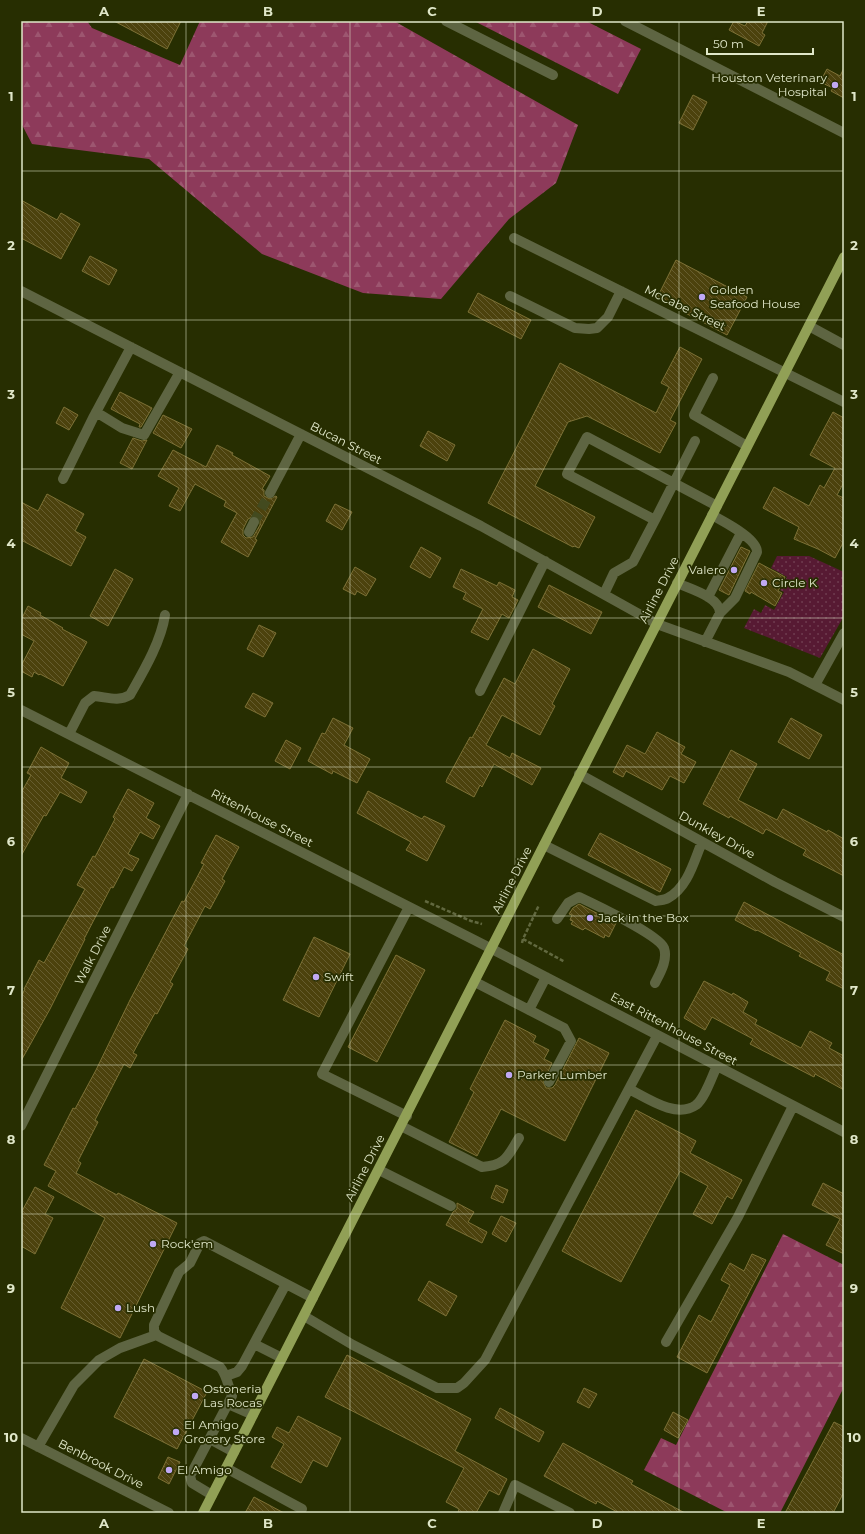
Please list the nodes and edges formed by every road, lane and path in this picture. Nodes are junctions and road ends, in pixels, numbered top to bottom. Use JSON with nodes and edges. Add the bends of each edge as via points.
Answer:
{"nodes":[{"id":1,"x":446,"y":21,"type":"edge"},
{"id":2,"x":625,"y":21,"type":"edge"},
{"id":3,"x":554,"y":75,"type":"dead end"},
{"id":4,"x":844,"y":133,"type":"edge"},
{"id":5,"x":514,"y":238,"type":"dead end"},
{"id":6,"x":844,"y":257,"type":"edge"},
{"id":7,"x":21,"y":291,"type":"edge"},
{"id":8,"x":621,"y":291,"type":"junction"},
{"id":9,"x":510,"y":296,"type":"dead end"},
{"id":10,"x":809,"y":326,"type":"junction"},
{"id":11,"x":844,"y":344,"type":"edge"},
{"id":12,"x":131,"y":347,"type":"junction"},
{"id":13,"x":180,"y":372,"type":"junction"},
{"id":14,"x":785,"y":372,"type":"junction"},
{"id":15,"x":713,"y":378,"type":"dead end"},
{"id":16,"x":844,"y":402,"type":"edge"},
{"id":17,"x":96,"y":412,"type":"junction"},
{"id":18,"x":301,"y":434,"type":"junction"},
{"id":19,"x":695,"y":441,"type":"dead end"},
{"id":20,"x":747,"y":446,"type":"junction"},
{"id":21,"x":63,"y":479,"type":"dead end"},
{"id":22,"x":674,"y":483,"type":"junction"},
{"id":23,"x":270,"y":493,"type":"tunnel mouth"},
{"id":24,"x":715,"y":510,"type":"junction"},
{"id":25,"x":655,"y":520,"type":"junction"},
{"id":26,"x":254,"y":522,"type":"tunnel mouth"},
{"id":27,"x":249,"y":532,"type":"dead end"},
{"id":28,"x":741,"y":533,"type":"junction"},
{"id":29,"x":545,"y":561,"type":"junction"},
{"id":30,"x":677,"y":583,"type":"junction"},
{"id":31,"x":604,"y":594,"type":"junction"},
{"id":32,"x":708,"y":597,"type":"junction"},
{"id":33,"x":720,"y":613,"type":"junction"},
{"id":34,"x":164,"y":615,"type":"dead end"},
{"id":35,"x":657,"y":624,"type":"junction"},
{"id":36,"x":844,"y":633,"type":"edge"},
{"id":37,"x":705,"y":642,"type":"junction"},
{"id":38,"x":815,"y":685,"type":"junction"},
{"id":39,"x":480,"y":690,"type":"dead end"},
{"id":40,"x":844,"y":700,"type":"edge"},
{"id":41,"x":21,"y":710,"type":"edge"},
{"id":42,"x":69,"y":734,"type":"junction"},
{"id":43,"x":579,"y":774,"type":"junction"},
{"id":44,"x":188,"y":794,"type":"junction"},
{"id":45,"x":702,"y":842,"type":"junction"},
{"id":46,"x":544,"y":845,"type":"junction"},
{"id":47,"x":539,"y":905,"type":"dead end"},
{"id":48,"x":409,"y":907,"type":"junction"},
{"id":49,"x":844,"y":917,"type":"edge"},
{"id":50,"x":557,"y":918,"type":"dead end"},
{"id":51,"x":523,"y":938,"type":"junction"},
{"id":52,"x":522,"y":943,"type":"dead end"},
{"id":53,"x":492,"y":949,"type":"junction"},
{"id":54,"x":565,"y":962,"type":"dead end"},
{"id":55,"x":546,"y":977,"type":"junction"},
{"id":56,"x":475,"y":982,"type":"junction"},
{"id":57,"x":655,"y":983,"type":"dead end"},
{"id":58,"x":529,"y":1010,"type":"junction"},
{"id":59,"x":658,"y":1036,"type":"junction"},
{"id":60,"x":717,"y":1066,"type":"junction"},
{"id":61,"x":549,"y":1082,"type":"dead end"},
{"id":62,"x":629,"y":1089,"type":"junction"},
{"id":63,"x":792,"y":1106,"type":"junction"},
{"id":64,"x":407,"y":1116,"type":"junction"},
{"id":65,"x":21,"y":1126,"type":"edge"},
{"id":66,"x":401,"y":1126,"type":"junction"},
{"id":67,"x":844,"y":1132,"type":"edge"},
{"id":68,"x":519,"y":1138,"type":"dead end"},
{"id":69,"x":379,"y":1170,"type":"junction"},
{"id":70,"x":451,"y":1206,"type":"dead end"},
{"id":71,"x":286,"y":1284,"type":"junction"},
{"id":72,"x":313,"y":1298,"type":"junction"},
{"id":73,"x":304,"y":1316,"type":"junction"},
{"id":74,"x":156,"y":1335,"type":"junction"},
{"id":75,"x":666,"y":1342,"type":"dead end"},
{"id":76,"x":254,"y":1344,"type":"junction"},
{"id":77,"x":282,"y":1358,"type":"junction"},
{"id":78,"x":226,"y":1376,"type":"junction"},
{"id":79,"x":228,"y":1404,"type":"junction"},
{"id":80,"x":253,"y":1415,"type":"junction"},
{"id":81,"x":21,"y":1438,"type":"edge"},
{"id":82,"x":210,"y":1439,"type":"junction"},
{"id":83,"x":38,"y":1447,"type":"junction"},
{"id":84,"x":234,"y":1452,"type":"junction"},
{"id":85,"x":226,"y":1468,"type":"junction"},
{"id":86,"x":212,"y":1495,"type":"junction"},
{"id":87,"x":302,"y":1509,"type":"dead end"},
{"id":88,"x":169,"y":1513,"type":"edge"},
{"id":89,"x":203,"y":1513,"type":"edge"},
{"id":90,"x":503,"y":1513,"type":"edge"},
{"id":91,"x":570,"y":1513,"type":"edge"}],
"edges":[{"from":1,"to":3,"type":"street"},
{"from":2,"to":4,"type":"street"},
{"from":5,"to":8,"type":"street","name":"McCabe Street"},
{"from":6,"to":10,"type":"main road","name":"Airline Drive"},
{"from":7,"to":12,"type":"street","name":"Bucan Street"},
{"from":8,"to":9,"type":"street","via":[[608,317],[597,328],[589,329],[575,328]]},
{"from":8,"to":14,"type":"street","name":"McCabe Street"},
{"from":10,"to":11,"type":"street"},
{"from":10,"to":14,"type":"main road","name":"Airline Drive"},
{"from":12,"to":13,"type":"street","name":"Bucan Street"},
{"from":12,"to":17,"type":"street"},
{"from":13,"to":17,"type":"street","via":[[144,435],[122,428]]},
{"from":13,"to":18,"type":"street","name":"Bucan Street"},
{"from":14,"to":16,"type":"street","name":"McCabe Street"},
{"from":14,"to":20,"type":"main road","name":"Airline Drive"},
{"from":15,"to":20,"type":"street","via":[[694,414]]},
{"from":17,"to":21,"type":"street"},
{"from":18,"to":23,"type":"street"},
{"from":18,"to":29,"type":"street","name":"Bucan Street"},
{"from":19,"to":22,"type":"street"},
{"from":20,"to":24,"type":"main road","name":"Airline Drive"},
{"from":22,"to":24,"type":"street"},
{"from":22,"to":25,"type":"street"},
{"from":22,"to":25,"type":"street","via":[[587,437],[567,474]]},
{"from":24,"to":28,"type":"street"},
{"from":24,"to":30,"type":"main road","name":"Airline Drive"},
{"from":25,"to":31,"type":"street","via":[[634,562],[614,573]]},
{"from":26,"to":27,"type":"street"},
{"from":28,"to":32,"type":"street"},
{"from":28,"to":33,"type":"street","via":[[751,541],[757,552],[735,598]]},
{"from":29,"to":31,"type":"street","name":"Bucan Street"},
{"from":29,"to":39,"type":"street"},
{"from":30,"to":32,"type":"street"},
{"from":30,"to":35,"type":"main road","name":"Airline Drive"},
{"from":31,"to":35,"type":"street","name":"Bucan Street"},
{"from":32,"to":33,"type":"street","via":[[718,605]]},
{"from":33,"to":37,"type":"street"},
{"from":34,"to":42,"type":"street","via":[[159,639],[130,695],[115,700],[94,696],[85,703]]},
{"from":35,"to":37,"type":"street","name":"Bucan Street"},
{"from":35,"to":43,"type":"main road","name":"Airline Drive"},
{"from":36,"to":38,"type":"street"},
{"from":37,"to":38,"type":"street","name":"Bucan Street","via":[[789,672]]},
{"from":38,"to":40,"type":"street","name":"Bucan Street"},
{"from":41,"to":42,"type":"street","name":"Rittenhouse Street"},
{"from":42,"to":44,"type":"street","name":"Rittenhouse Street"},
{"from":43,"to":45,"type":"street","name":"Dunkley Drive"},
{"from":43,"to":46,"type":"main road","name":"Airline Drive"},
{"from":44,"to":48,"type":"street","name":"Rittenhouse Street"},
{"from":44,"to":65,"type":"street","name":"Walk Drive"},
{"from":45,"to":46,"type":"street","via":[[680,888],[668,899],[656,901]]},
{"from":45,"to":49,"type":"street","name":"Dunkley Drive"},
{"from":46,"to":53,"type":"main road","name":"Airline Drive"},
{"from":47,"to":51,"type":"path"},
{"from":48,"to":53,"type":"street","name":"Rittenhouse Street"},
{"from":48,"to":64,"type":"street","via":[[322,1074]]},
{"from":50,"to":57,"type":"street","via":[[568,903],[579,897],[657,939],[664,947],[665,959]]},
{"from":51,"to":52,"type":"path"},
{"from":51,"to":54,"type":"path"},
{"from":53,"to":55,"type":"street","name":"East Rittenhouse Street"},
{"from":53,"to":56,"type":"main road","name":"Airline Drive"},
{"from":55,"to":58,"type":"street"},
{"from":55,"to":59,"type":"street","name":"East Rittenhouse Street"},
{"from":56,"to":58,"type":"street"},
{"from":56,"to":64,"type":"main road","name":"Airline Drive"},
{"from":58,"to":61,"type":"street","via":[[564,1028],[571,1041]]},
{"from":59,"to":60,"type":"street","name":"East Rittenhouse Street"},
{"from":59,"to":62,"type":"street"},
{"from":60,"to":62,"type":"street","via":[[700,1099],[696,1104],[683,1110],[666,1107]]},
{"from":60,"to":63,"type":"street","name":"East Rittenhouse Street"},
{"from":62,"to":73,"type":"street","via":[[485,1360],[457,1388],[437,1388],[353,1345]]},
{"from":63,"to":67,"type":"street","name":"East Rittenhouse Street"},
{"from":63,"to":75,"type":"street","via":[[738,1217]]},
{"from":64,"to":66,"type":"main road","name":"Airline Drive"},
{"from":66,"to":68,"type":"street","via":[[482,1167],[495,1166],[504,1161]]},
{"from":66,"to":69,"type":"main road","name":"Airline Drive"},
{"from":69,"to":70,"type":"street"},
{"from":69,"to":72,"type":"main road","name":"Airline Drive"},
{"from":71,"to":72,"type":"street"},
{"from":71,"to":74,"type":"street","via":[[204,1241],[200,1243],[190,1264],[180,1272],[154,1325]]},
{"from":71,"to":76,"type":"street"},
{"from":72,"to":73,"type":"main road","name":"Airline Drive"},
{"from":73,"to":77,"type":"main road","name":"Airline Drive"},
{"from":74,"to":78,"type":"street","via":[[220,1367]]},
{"from":74,"to":83,"type":"street","via":[[120,1348],[99,1360],[74,1385]]},
{"from":76,"to":77,"type":"street"},
{"from":76,"to":78,"type":"street","via":[[242,1366]]},
{"from":77,"to":80,"type":"main road","name":"Airline Drive"},
{"from":78,"to":79,"type":"street","via":[[232,1396]]},
{"from":79,"to":80,"type":"street"},
{"from":79,"to":82,"type":"street"},
{"from":80,"to":84,"type":"main road","name":"Airline Drive"},
{"from":81,"to":83,"type":"street","name":"Benbrook Drive"},
{"from":82,"to":84,"type":"street"},
{"from":82,"to":86,"type":"street","via":[[190,1476],[192,1483]]},
{"from":83,"to":88,"type":"street","name":"Benbrook Drive"},
{"from":84,"to":85,"type":"main road","name":"Airline Drive"},
{"from":85,"to":86,"type":"main road","name":"Airline Drive"},
{"from":85,"to":87,"type":"street"},
{"from":86,"to":89,"type":"main road","name":"Airline Drive"},
{"from":90,"to":91,"type":"street","via":[[515,1485]]}]}
